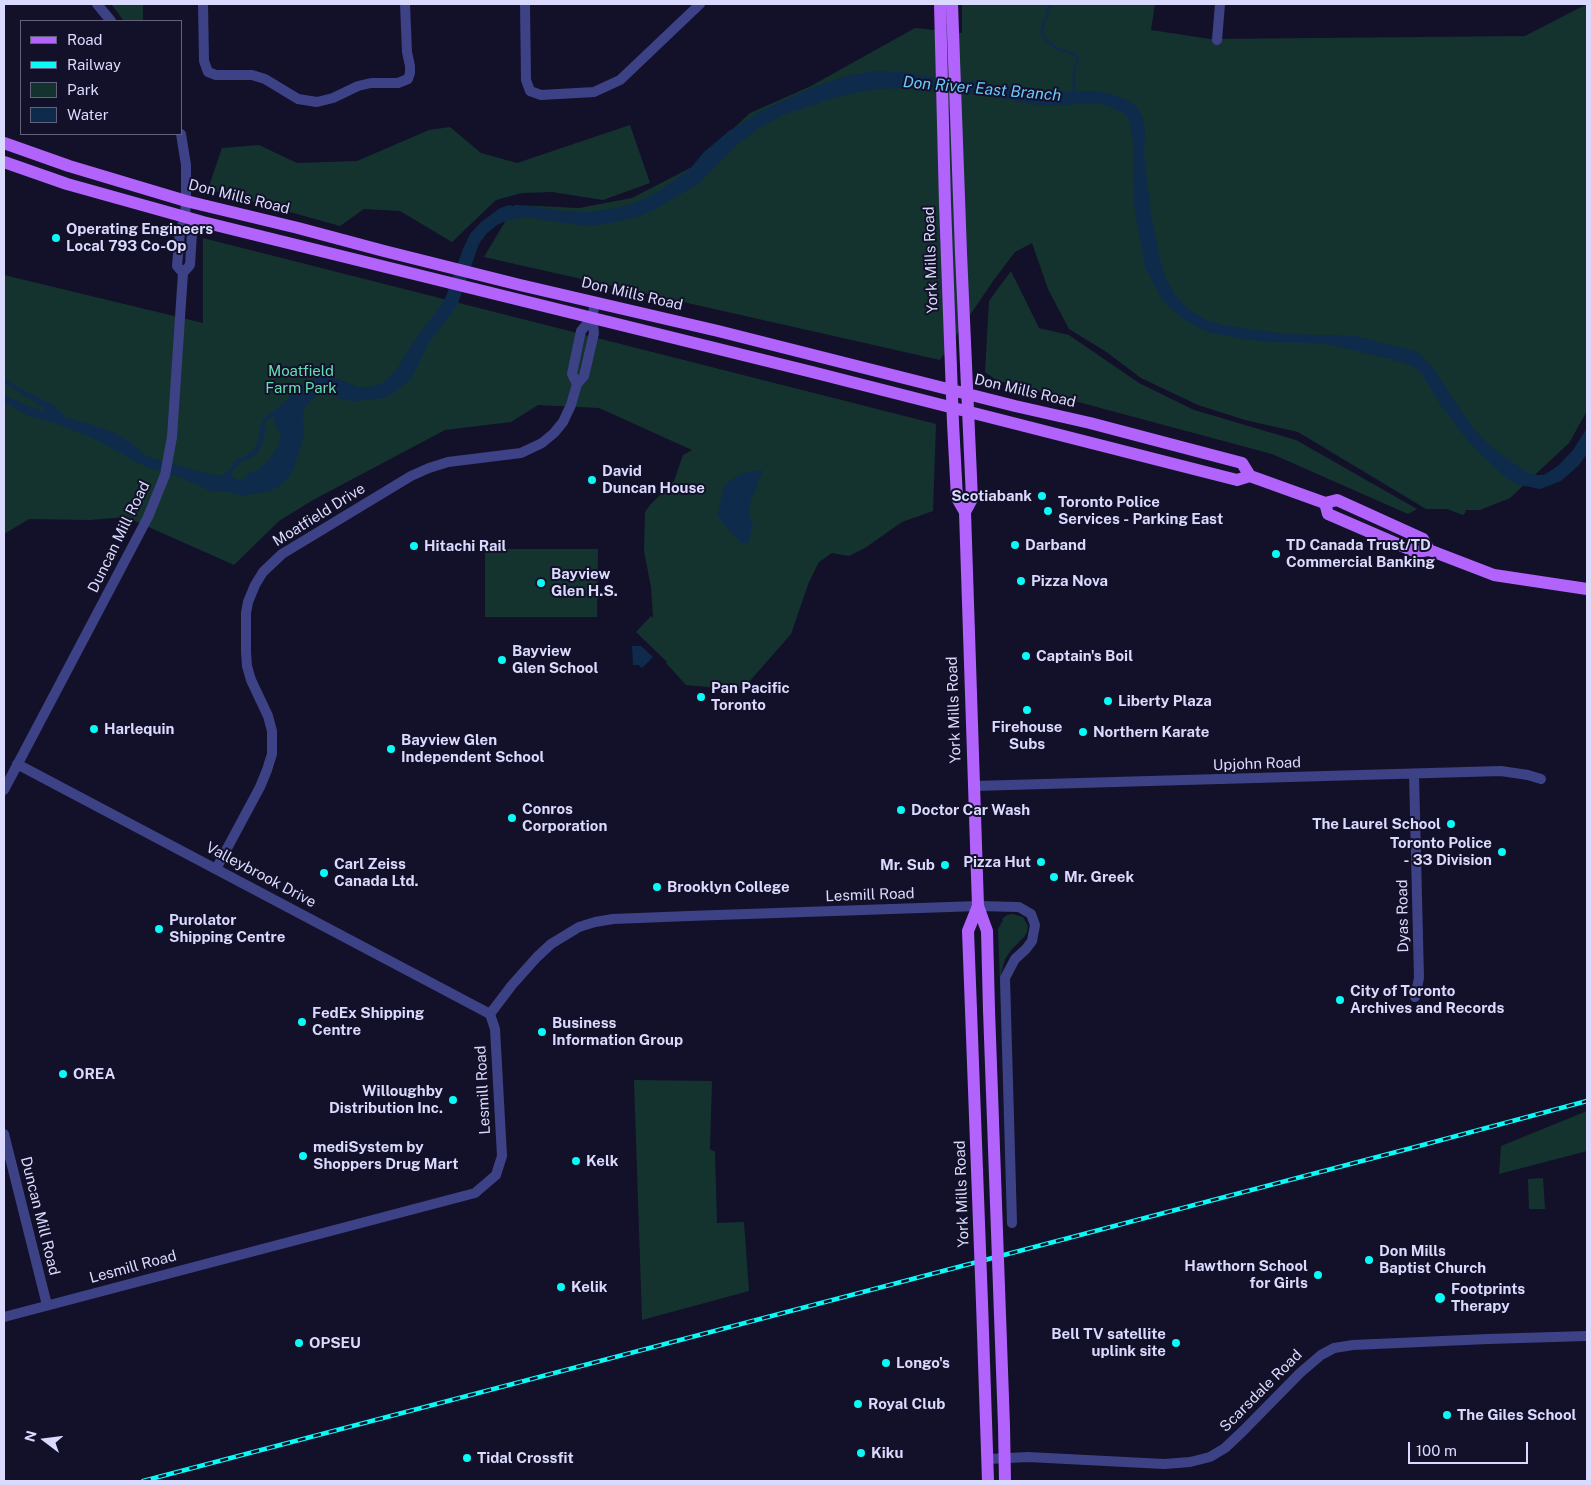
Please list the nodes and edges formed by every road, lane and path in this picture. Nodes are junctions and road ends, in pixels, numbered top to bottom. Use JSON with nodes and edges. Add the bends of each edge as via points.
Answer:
{"nodes":[{"id":1,"x":97,"y":4,"type":"edge"},
{"id":2,"x":203,"y":4,"type":"edge"},
{"id":3,"x":405,"y":4,"type":"edge"},
{"id":4,"x":525,"y":4,"type":"edge"},
{"id":5,"x":700,"y":4,"type":"edge"},
{"id":6,"x":940,"y":4,"type":"edge"},
{"id":7,"x":952,"y":4,"type":"edge"},
{"id":8,"x":1220,"y":4,"type":"edge"},
{"id":9,"x":110,"y":20,"type":"edge"},
{"id":10,"x":947,"y":25,"type":"junction"},
{"id":11,"x":1217,"y":40,"type":"dead end"},
{"id":12,"x":181,"y":135,"type":"edge"},
{"id":13,"x":4,"y":143,"type":"edge"},
{"id":14,"x":4,"y":162,"type":"edge"},
{"id":15,"x":186,"y":201,"type":"junction"},
{"id":16,"x":185,"y":218,"type":"junction"},
{"id":17,"x":595,"y":303,"type":"junction"},
{"id":18,"x":592,"y":318,"type":"junction"},
{"id":19,"x":952,"y":390,"type":"junction"},
{"id":20,"x":968,"y":394,"type":"junction"},
{"id":21,"x":953,"y":407,"type":"junction"},
{"id":22,"x":968,"y":411,"type":"junction"},
{"id":23,"x":1110,"y":429,"type":"junction"},
{"id":24,"x":1104,"y":446,"type":"junction"},
{"id":25,"x":1197,"y":452,"type":"junction"},
{"id":26,"x":1192,"y":468,"type":"junction"},
{"id":27,"x":1250,"y":476,"type":"junction"},
{"id":28,"x":965,"y":512,"type":"junction"},
{"id":29,"x":1585,"y":587,"type":"edge"},
{"id":30,"x":18,"y":764,"type":"junction"},
{"id":31,"x":1414,"y":774,"type":"junction"},
{"id":32,"x":1541,"y":779,"type":"dead end"},
{"id":33,"x":974,"y":786,"type":"junction"},
{"id":34,"x":4,"y":790,"type":"edge"},
{"id":35,"x":216,"y":869,"type":"junction"},
{"id":36,"x":978,"y":906,"type":"junction"},
{"id":37,"x":1415,"y":996,"type":"dead end"},
{"id":38,"x":490,"y":1014,"type":"junction"},
{"id":39,"x":4,"y":1134,"type":"edge"},
{"id":40,"x":1012,"y":1223,"type":"dead end"},
{"id":41,"x":47,"y":1305,"type":"junction"},
{"id":42,"x":4,"y":1317,"type":"edge"},
{"id":43,"x":1587,"y":1336,"type":"edge"},
{"id":44,"x":1004,"y":1457,"type":"junction"},
{"id":45,"x":988,"y":1459,"type":"junction"},
{"id":46,"x":988,"y":1481,"type":"edge"},
{"id":47,"x":1006,"y":1481,"type":"edge"}],
"edges":[{"from":1,"to":9,"type":"street"},
{"from":2,"to":3,"type":"street","via":[[204,61],[208,72],[252,75],[298,99],[317,102],[358,86],[398,83],[408,79],[410,66]]},
{"from":4,"to":5,"type":"street","via":[[526,80],[530,91],[541,94],[594,92],[620,80]]},
{"from":6,"to":10,"type":"main road","name":"York Mills Road"},
{"from":7,"to":10,"type":"main road","name":"York Mills Road"},
{"from":8,"to":11,"type":"street"},
{"from":10,"to":19,"type":"main road","name":"York Mills Road","via":[[943,129]]},
{"from":10,"to":20,"type":"main road","name":"York Mills Road","via":[[957,129]]},
{"from":12,"to":15,"type":"street","name":"Duncan Mill Road","via":[[186,165]]},
{"from":13,"to":15,"type":"main road","name":"Don Mills Road"},
{"from":14,"to":16,"type":"main road","name":"Don Mills Road"},
{"from":15,"to":16,"type":"street","name":"Duncan Mill Road"},
{"from":15,"to":17,"type":"main road","name":"Don Mills Road"},
{"from":16,"to":18,"type":"main road","name":"Don Mills Road"},
{"from":16,"to":30,"type":"street","name":"Duncan Mill Road","via":[[180,230],[177,266],[183,273],[172,437],[165,475],[155,503]]},
{"from":17,"to":18,"type":"street","name":"Moatfield Drive"},
{"from":17,"to":19,"type":"main road","name":"Don Mills Road"},
{"from":18,"to":21,"type":"main road","name":"Don Mills Road"},
{"from":18,"to":35,"type":"street","name":"Moatfield Drive","via":[[594,333],[584,376],[577,384],[563,422],[554,433],[536,447],[521,453],[466,458],[411,476],[282,554],[254,585],[246,613],[247,666],[268,716],[272,754],[260,787]]},
{"from":19,"to":20,"type":"main road","name":"Don Mills Road"},
{"from":19,"to":21,"type":"main road","name":"York Mills Road"},
{"from":20,"to":22,"type":"main road","name":"York Mills Road"},
{"from":20,"to":23,"type":"main road","name":"Don Mills Road"},
{"from":21,"to":22,"type":"main road","name":"Don Mills Road"},
{"from":21,"to":28,"type":"main road","name":"York Mills Road","via":[[957,498]]},
{"from":22,"to":24,"type":"main road","name":"Don Mills Road"},
{"from":22,"to":28,"type":"main road","name":"York Mills Road","via":[[972,499]]},
{"from":23,"to":24,"type":"main road"},
{"from":23,"to":25,"type":"main road","name":"Don Mills Road"},
{"from":24,"to":26,"type":"main road","name":"Don Mills Road"},
{"from":25,"to":26,"type":"main road"},
{"from":25,"to":27,"type":"main road","name":"Don Mills Road","via":[[1242,463]]},
{"from":26,"to":27,"type":"main road","name":"Don Mills Road","via":[[1237,480]]},
{"from":27,"to":29,"type":"main road","name":"Don Mills Road","via":[[1325,503],[1337,500],[1423,539],[1429,550],[1494,575]]},
{"from":28,"to":33,"type":"main road","name":"York Mills Road"},
{"from":30,"to":34,"type":"street","name":"Duncan Mill Road"},
{"from":30,"to":35,"type":"street","name":"Valleybrook Drive"},
{"from":31,"to":32,"type":"street","name":"Upjohn Road","via":[[1501,772]]},
{"from":31,"to":33,"type":"street","name":"Upjohn Road"},
{"from":31,"to":37,"type":"street","name":"Dyas Road","via":[[1419,978]]},
{"from":33,"to":36,"type":"main road","name":"York Mills Road"},
{"from":35,"to":38,"type":"street","name":"Valleybrook Drive"},
{"from":36,"to":38,"type":"street","name":"Lesmill Road","via":[[622,918],[595,922],[579,927],[551,944]]},
{"from":36,"to":40,"type":"street","via":[[1019,907],[1031,914],[1035,926],[1032,941],[1015,959],[1005,978]]},
{"from":36,"to":44,"type":"main road","name":"York Mills Road","bridge":true,"via":[[987,931]]},
{"from":36,"to":45,"type":"main road","name":"York Mills Road","bridge":true,"via":[[968,931]]},
{"from":38,"to":41,"type":"street","name":"Lesmill Road","via":[[495,1029],[502,1156],[496,1175],[475,1193]]},
{"from":39,"to":41,"type":"street","name":"Duncan Mill Road"},
{"from":41,"to":42,"type":"street","name":"Lesmill Road"},
{"from":43,"to":44,"type":"street","name":"Scarsdale Road","via":[[1333,1348],[1300,1373],[1226,1447],[1196,1461],[1168,1464]]},
{"from":44,"to":45,"type":"street","name":"Scarsdale Road"},
{"from":44,"to":47,"type":"main road","name":"York Mills Road"},
{"from":45,"to":46,"type":"main road","name":"York Mills Road"}]}
